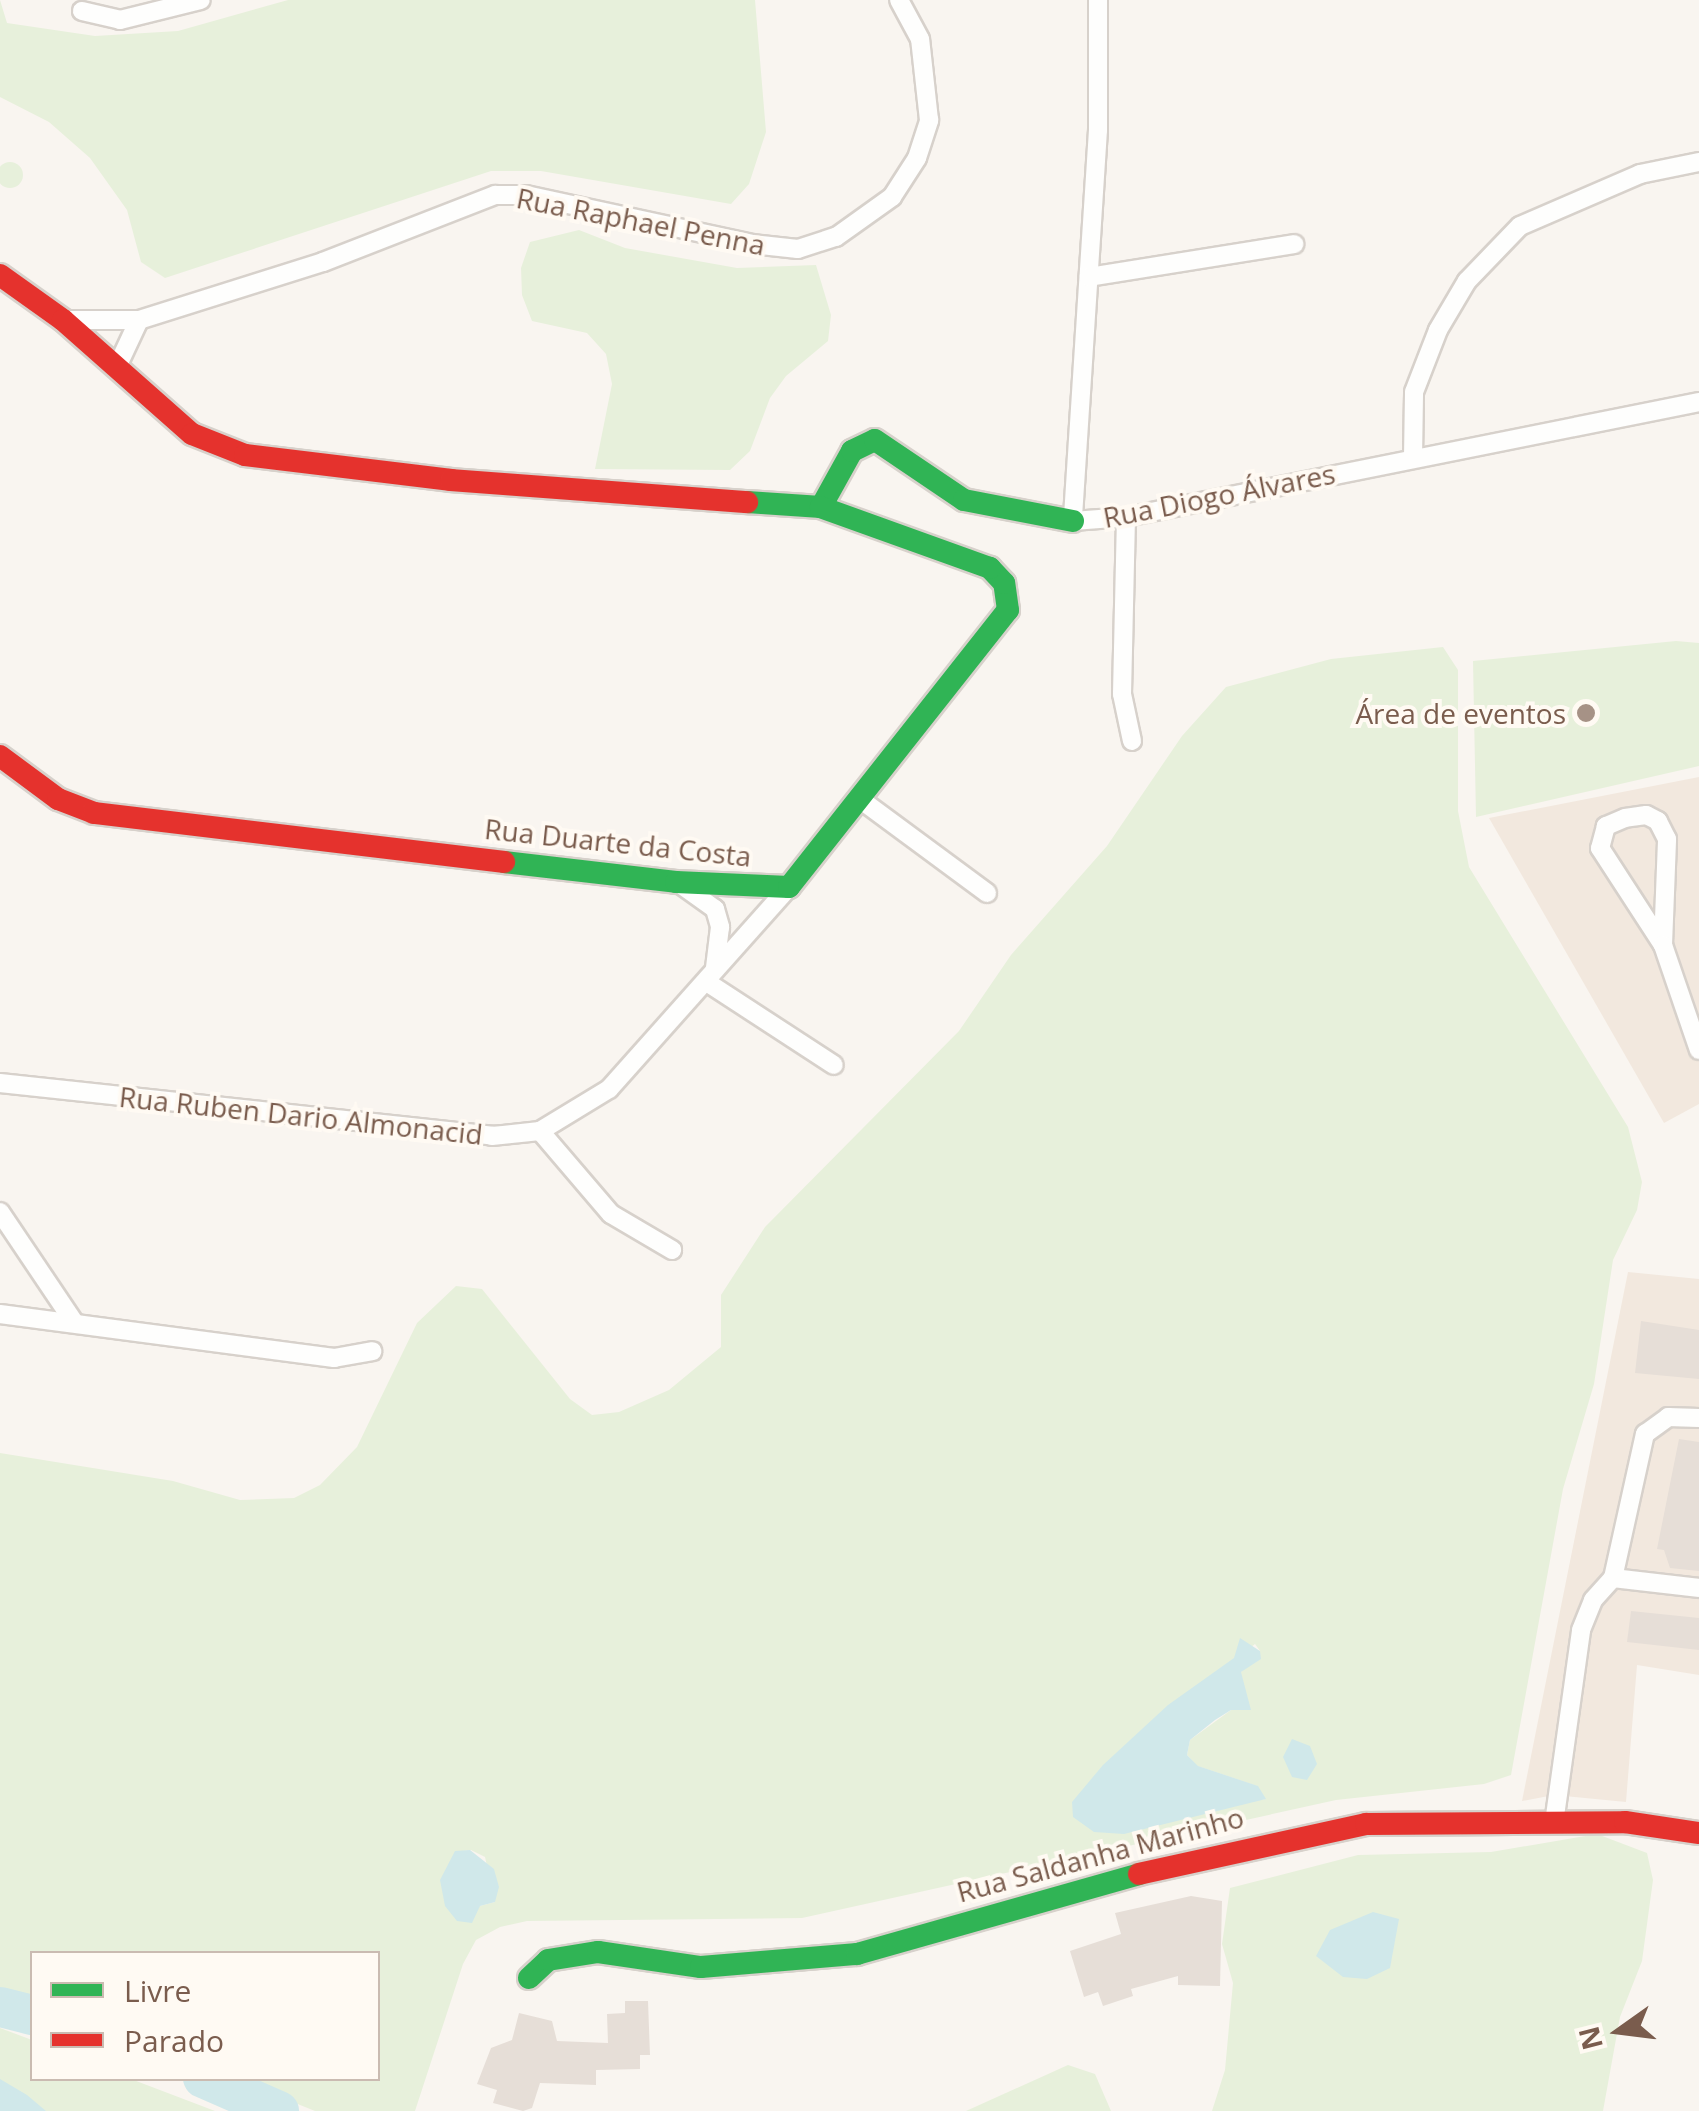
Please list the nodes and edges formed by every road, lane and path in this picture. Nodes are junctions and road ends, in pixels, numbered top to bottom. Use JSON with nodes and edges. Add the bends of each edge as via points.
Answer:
{"nodes":[{"id":1,"x":201,"y":0,"type":"edge"},
{"id":2,"x":899,"y":0,"type":"edge"},
{"id":3,"x":1098,"y":0,"type":"edge"},
{"id":4,"x":82,"y":11,"type":"dead end"},
{"id":5,"x":1699,"y":162,"type":"edge"},
{"id":6,"x":1294,"y":244,"type":"dead end"},
{"id":7,"x":0,"y":276,"type":"edge"},
{"id":8,"x":1089,"y":277,"type":"junction"},
{"id":9,"x":63,"y":320,"type":"junction"},
{"id":10,"x":139,"y":320,"type":"junction"},
{"id":11,"x":118,"y":367,"type":"junction"},
{"id":12,"x":1699,"y":402,"type":"edge"},
{"id":13,"x":1412,"y":458,"type":"junction"},
{"id":14,"x":821,"y":508,"type":"junction"},
{"id":15,"x":1126,"y":517,"type":"junction"},
{"id":16,"x":1073,"y":521,"type":"junction"},
{"id":17,"x":1132,"y":741,"type":"dead end"},
{"id":18,"x":0,"y":756,"type":"edge"},
{"id":19,"x":860,"y":799,"type":"junction"},
{"id":20,"x":676,"y":882,"type":"junction"},
{"id":21,"x":789,"y":887,"type":"junction"},
{"id":22,"x":987,"y":893,"type":"dead end"},
{"id":23,"x":1663,"y":946,"type":"junction"},
{"id":24,"x":711,"y":976,"type":"junction"},
{"id":25,"x":1699,"y":1050,"type":"edge"},
{"id":26,"x":834,"y":1064,"type":"dead end"},
{"id":27,"x":0,"y":1082,"type":"edge"},
{"id":28,"x":540,"y":1132,"type":"junction"},
{"id":29,"x":0,"y":1212,"type":"edge"},
{"id":30,"x":672,"y":1250,"type":"dead end"},
{"id":31,"x":0,"y":1314,"type":"edge"},
{"id":32,"x":74,"y":1322,"type":"junction"},
{"id":33,"x":372,"y":1351,"type":"dead end"},
{"id":34,"x":1699,"y":1418,"type":"edge"},
{"id":35,"x":1613,"y":1578,"type":"junction"},
{"id":36,"x":1699,"y":1588,"type":"edge"},
{"id":37,"x":1554,"y":1822,"type":"junction"},
{"id":38,"x":1699,"y":1833,"type":"edge"},
{"id":39,"x":528,"y":1978,"type":"dead end"}],
"edges":[{"from":1,"to":4,"type":"street","via":[[120,20]]},
{"from":2,"to":10,"type":"street","name":"Rua Raphael Penna","via":[[920,39],[929,120],[917,158],[892,197],[836,237],[798,248],[752,244],[526,194],[495,195],[306,268]]},
{"from":3,"to":8,"type":"street","name":"Rua Diogo Álvares"},
{"from":5,"to":13,"type":"street","via":[[1640,174],[1520,226],[1467,280],[1414,392]]},
{"from":6,"to":8,"type":"street"},
{"from":7,"to":9,"type":"street"},
{"from":8,"to":16,"type":"street","name":"Rua Diogo Álvares"},
{"from":9,"to":10,"type":"street","name":"Rua Raphael Penna"},
{"from":9,"to":11,"type":"street"},
{"from":10,"to":11,"type":"street"},
{"from":11,"to":14,"type":"street","via":[[192,434],[245,455],[452,480]]},
{"from":12,"to":13,"type":"street","name":"Rua Diogo Álvares"},
{"from":13,"to":15,"type":"street","name":"Rua Diogo Álvares"},
{"from":14,"to":16,"type":"street","via":[[852,451],[875,440],[964,500]]},
{"from":14,"to":19,"type":"street","via":[[990,568],[1008,597],[998,627]]},
{"from":15,"to":16,"type":"street","name":"Rua Diogo Álvares"},
{"from":15,"to":17,"type":"street","via":[[1122,694]]},
{"from":18,"to":20,"type":"street","name":"Rua Duarte da Costa","via":[[58,800],[94,813]]},
{"from":19,"to":21,"type":"street"},
{"from":19,"to":22,"type":"street"},
{"from":20,"to":21,"type":"street","name":"Rua Duarte da Costa"},
{"from":20,"to":24,"type":"street","via":[[715,909],[720,927]]},
{"from":21,"to":24,"type":"street","name":"Rua Ruben Dario Almonacid"},
{"from":23,"to":23,"type":"street","via":[[1600,848],[1606,826],[1626,818],[1646,815],[1667,839]]},
{"from":23,"to":25,"type":"street"},
{"from":24,"to":26,"type":"street"},
{"from":24,"to":28,"type":"street","name":"Rua Ruben Dario Almonacid","via":[[609,1089]]},
{"from":27,"to":28,"type":"street","name":"Rua Ruben Dario Almonacid","via":[[492,1136]]},
{"from":28,"to":30,"type":"street","via":[[611,1214]]},
{"from":29,"to":32,"type":"street"},
{"from":31,"to":32,"type":"street"},
{"from":32,"to":33,"type":"street","via":[[318,1356]]},
{"from":34,"to":35,"type":"street","via":[[1668,1417],[1645,1434]]},
{"from":35,"to":36,"type":"street"},
{"from":35,"to":37,"type":"street","via":[[1593,1600],[1581,1630]]},
{"from":37,"to":38,"type":"street","name":"Rua Saldanha Marinho","via":[[1625,1822]]},
{"from":37,"to":39,"type":"street","name":"Rua Saldanha Marinho","via":[[1349,1826],[1055,1892],[858,1954],[700,1968],[598,1952],[548,1960]]}]}
